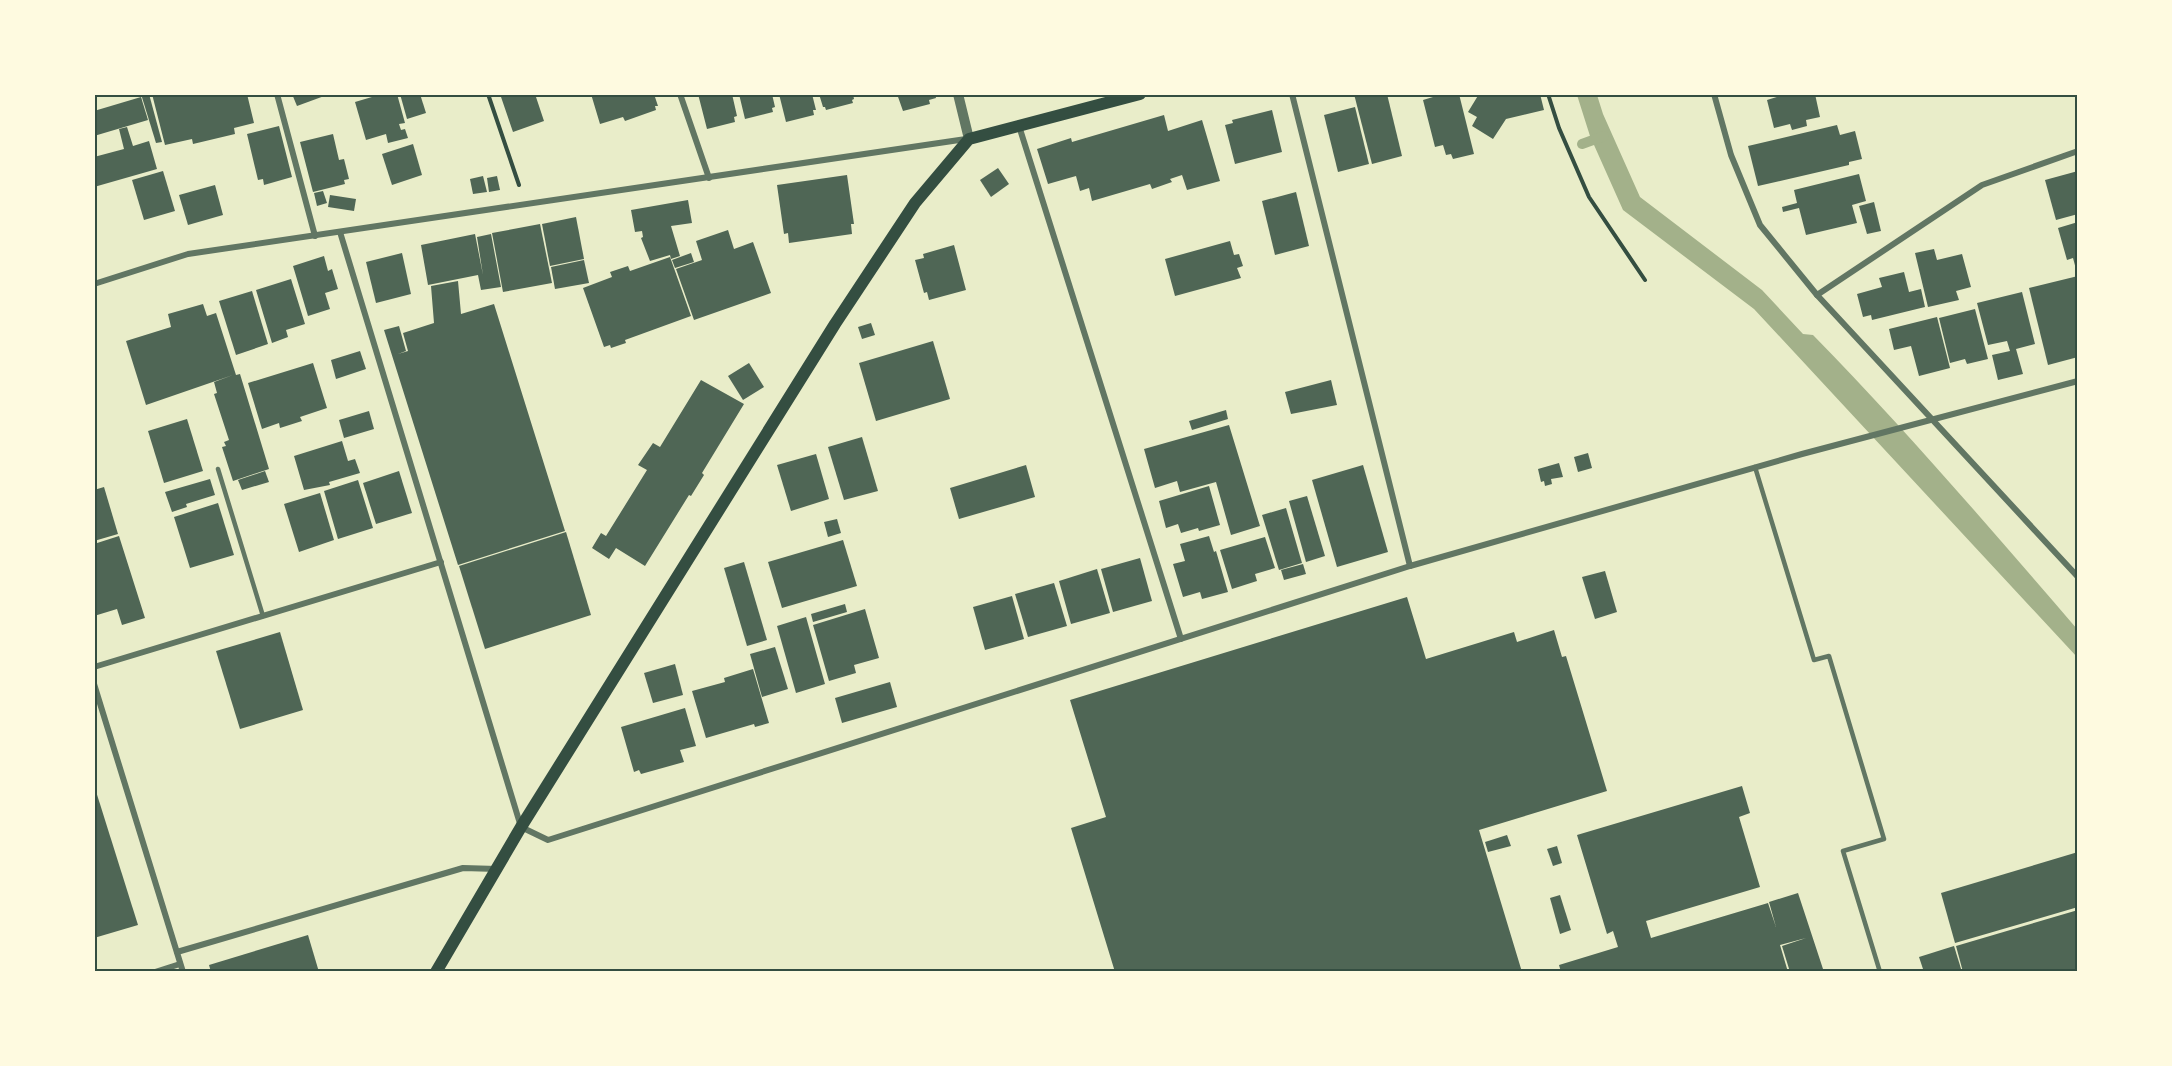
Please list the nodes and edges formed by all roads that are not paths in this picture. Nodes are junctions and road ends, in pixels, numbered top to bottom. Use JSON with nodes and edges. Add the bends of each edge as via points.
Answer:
{"nodes":[{"id":1,"x":277,"y":94,"type":"edge"},
{"id":2,"x":680,"y":94,"type":"edge"},
{"id":3,"x":958,"y":94,"type":"edge"},
{"id":4,"x":1140,"y":94,"type":"edge"},
{"id":5,"x":1292,"y":94,"type":"edge"},
{"id":6,"x":1714,"y":94,"type":"edge"},
{"id":7,"x":1019,"y":126,"type":"junction"},
{"id":8,"x":969,"y":139,"type":"junction"},
{"id":9,"x":2078,"y":151,"type":"edge"},
{"id":10,"x":709,"y":178,"type":"junction"},
{"id":11,"x":340,"y":232,"type":"junction"},
{"id":12,"x":315,"y":236,"type":"junction"},
{"id":13,"x":94,"y":284,"type":"edge"},
{"id":14,"x":1817,"y":295,"type":"junction"},
{"id":15,"x":2078,"y":381,"type":"edge"},
{"id":16,"x":1932,"y":419,"type":"junction"},
{"id":17,"x":1755,"y":467,"type":"junction"},
{"id":18,"x":218,"y":469,"type":"dead end"},
{"id":19,"x":441,"y":562,"type":"junction"},
{"id":20,"x":1410,"y":566,"type":"junction"},
{"id":21,"x":2078,"y":577,"type":"edge"},
{"id":22,"x":263,"y":616,"type":"junction"},
{"id":23,"x":1181,"y":639,"type":"junction"},
{"id":24,"x":94,"y":667,"type":"edge"},
{"id":25,"x":94,"y":684,"type":"edge"},
{"id":26,"x":521,"y":827,"type":"junction"},
{"id":27,"x":498,"y":869,"type":"junction"},
{"id":28,"x":177,"y":952,"type":"junction"},
{"id":29,"x":180,"y":964,"type":"junction"},
{"id":30,"x":154,"y":972,"type":"edge"},
{"id":31,"x":183,"y":972,"type":"edge"},
{"id":32,"x":436,"y":972,"type":"edge"},
{"id":33,"x":1880,"y":972,"type":"edge"}],
"edges":[{"from":1,"to":12,"type":"street"},
{"from":2,"to":10,"type":"street"},
{"from":3,"to":8,"type":"street"},
{"from":4,"to":7,"type":"main road"},
{"from":5,"to":20,"type":"street"},
{"from":6,"to":14,"type":"street","via":[[1731,155],[1760,225]]},
{"from":7,"to":8,"type":"main road"},
{"from":7,"to":23,"type":"street"},
{"from":8,"to":10,"type":"street"},
{"from":8,"to":26,"type":"main road","via":[[915,203],[835,324]]},
{"from":9,"to":14,"type":"street","via":[[1982,185]]},
{"from":10,"to":11,"type":"street"},
{"from":11,"to":12,"type":"street"},
{"from":11,"to":19,"type":"street"},
{"from":12,"to":13,"type":"street","via":[[188,255]]},
{"from":14,"to":16,"type":"street"},
{"from":15,"to":16,"type":"street"},
{"from":16,"to":17,"type":"street"},
{"from":16,"to":21,"type":"street"},
{"from":17,"to":20,"type":"street"},
{"from":17,"to":33,"type":"lane","via":[[1814,660],[1828,656],[1884,839],[1843,851]]},
{"from":18,"to":22,"type":"lane"},
{"from":19,"to":22,"type":"street"},
{"from":19,"to":26,"type":"street"},
{"from":20,"to":23,"type":"street"},
{"from":22,"to":24,"type":"street"},
{"from":23,"to":26,"type":"street","via":[[548,840]]},
{"from":25,"to":28,"type":"street"},
{"from":26,"to":27,"type":"main road"},
{"from":27,"to":28,"type":"street","via":[[463,868]]},
{"from":27,"to":32,"type":"main road"},
{"from":28,"to":29,"type":"street"},
{"from":29,"to":30,"type":"street"},
{"from":29,"to":31,"type":"street"}]}
